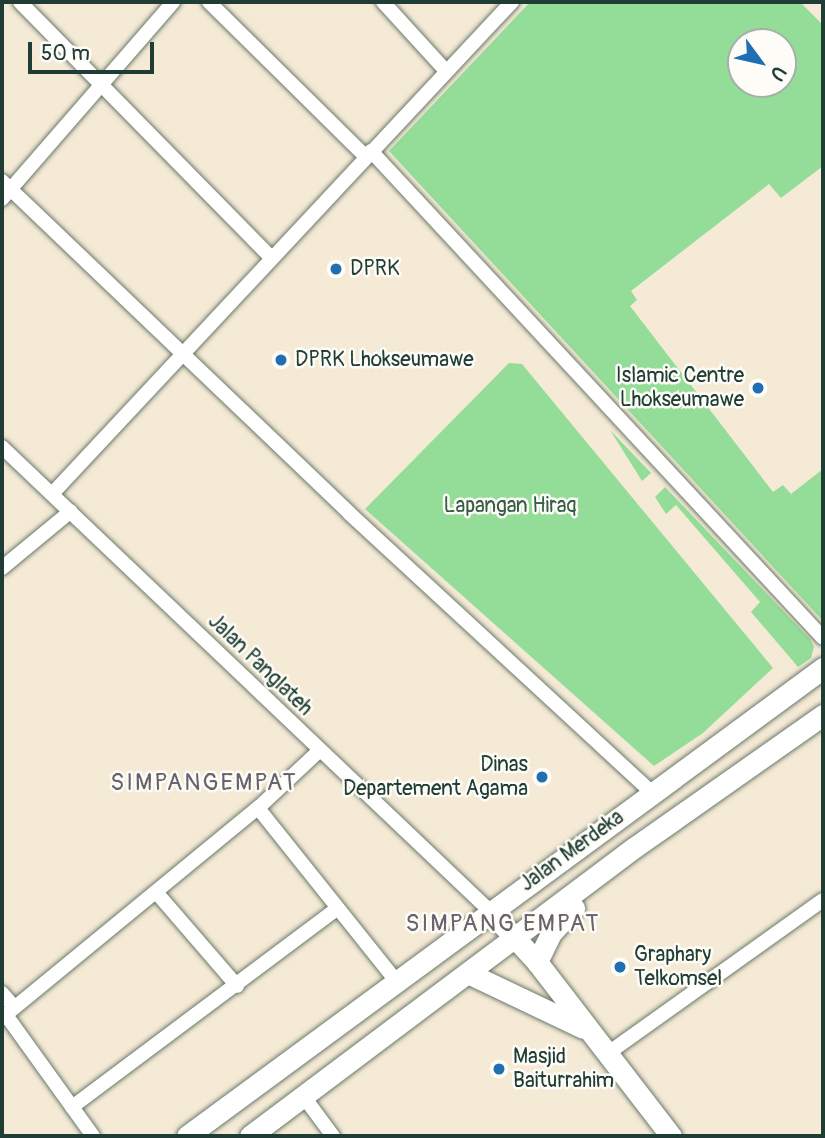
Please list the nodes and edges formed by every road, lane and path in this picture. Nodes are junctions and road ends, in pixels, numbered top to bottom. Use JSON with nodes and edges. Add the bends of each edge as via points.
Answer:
{"nodes":[{"id":1,"x":20,"y":2,"type":"edge"},
{"id":2,"x":173,"y":2,"type":"edge"},
{"id":3,"x":209,"y":2,"type":"edge"},
{"id":4,"x":383,"y":2,"type":"edge"},
{"id":5,"x":512,"y":2,"type":"edge"},
{"id":6,"x":446,"y":71,"type":"junction"},
{"id":7,"x":101,"y":84,"type":"junction"},
{"id":8,"x":368,"y":154,"type":"junction"},
{"id":9,"x":5,"y":189,"type":"edge"},
{"id":10,"x":271,"y":257,"type":"junction"},
{"id":11,"x":184,"y":351,"type":"junction"},
{"id":12,"x":5,"y":455,"type":"edge"},
{"id":13,"x":52,"y":494,"type":"junction"},
{"id":14,"x":71,"y":511,"type":"junction"},
{"id":15,"x":2,"y":568,"type":"edge"},
{"id":16,"x":823,"y":638,"type":"edge"},
{"id":17,"x":823,"y":668,"type":"edge"},
{"id":18,"x":823,"y":715,"type":"edge"},
{"id":19,"x":319,"y":751,"type":"junction"},
{"id":20,"x":652,"y":793,"type":"junction"},
{"id":21,"x":258,"y":808,"type":"junction"},
{"id":22,"x":635,"y":848,"type":"junction"},
{"id":23,"x":156,"y":891,"type":"junction"},
{"id":24,"x":823,"y":900,"type":"edge"},
{"id":25,"x":337,"y":909,"type":"junction"},
{"id":26,"x":490,"y":911,"type":"junction"},
{"id":27,"x":517,"y":939,"type":"junction"},
{"id":28,"x":537,"y":962,"type":"junction"},
{"id":29,"x":470,"y":974,"type":"junction"},
{"id":30,"x":396,"y":981,"type":"junction"},
{"id":31,"x":237,"y":986,"type":"junction"},
{"id":32,"x":2,"y":993,"type":"edge"},
{"id":33,"x":7,"y":1013,"type":"edge"},
{"id":34,"x":588,"y":1030,"type":"junction"},
{"id":35,"x":607,"y":1054,"type":"junction"},
{"id":36,"x":304,"y":1097,"type":"junction"},
{"id":37,"x":72,"y":1107,"type":"junction"},
{"id":38,"x":93,"y":1136,"type":"edge"},
{"id":39,"x":187,"y":1136,"type":"edge"},
{"id":40,"x":250,"y":1136,"type":"edge"},
{"id":41,"x":333,"y":1136,"type":"edge"},
{"id":42,"x":671,"y":1136,"type":"edge"}],
"edges":[{"from":1,"to":7,"type":"street"},
{"from":2,"to":7,"type":"street"},
{"from":3,"to":8,"type":"street"},
{"from":4,"to":6,"type":"street"},
{"from":5,"to":6,"type":"street"},
{"from":6,"to":8,"type":"street"},
{"from":7,"to":9,"type":"street"},
{"from":7,"to":10,"type":"street"},
{"from":8,"to":10,"type":"street"},
{"from":8,"to":16,"type":"street"},
{"from":9,"to":11,"type":"street"},
{"from":10,"to":11,"type":"street"},
{"from":11,"to":13,"type":"street"},
{"from":11,"to":20,"type":"street","via":[[349,513]]},
{"from":12,"to":13,"type":"street","name":"Jalan Panglateh"},
{"from":13,"to":14,"type":"street","name":"Jalan Panglateh"},
{"from":14,"to":15,"type":"street"},
{"from":14,"to":19,"type":"street","name":"Jalan Panglateh"},
{"from":17,"to":20,"type":"main road","name":"Jalan Merdeka"},
{"from":18,"to":22,"type":"main road","name":"Jalan Merdeka"},
{"from":19,"to":21,"type":"street"},
{"from":19,"to":26,"type":"street","name":"Jalan Panglateh"},
{"from":20,"to":26,"type":"main road","name":"Jalan Merdeka"},
{"from":21,"to":23,"type":"street"},
{"from":21,"to":25,"type":"street"},
{"from":22,"to":27,"type":"main road","name":"Jalan Merdeka"},
{"from":22,"to":28,"type":"main road","via":[[551,933]]},
{"from":23,"to":31,"type":"street"},
{"from":23,"to":33,"type":"street"},
{"from":24,"to":35,"type":"street"},
{"from":25,"to":30,"type":"street","via":[[352,921]]},
{"from":25,"to":31,"type":"street"},
{"from":26,"to":27,"type":"main road"},
{"from":26,"to":30,"type":"main road","name":"Jalan Merdeka"},
{"from":27,"to":28,"type":"main road"},
{"from":27,"to":29,"type":"main road","name":"Jalan Merdeka"},
{"from":28,"to":34,"type":"main road"},
{"from":29,"to":34,"type":"main road"},
{"from":29,"to":36,"type":"main road","name":"Jalan Merdeka"},
{"from":30,"to":39,"type":"main road","name":"Jalan Merdeka"},
{"from":31,"to":37,"type":"street"},
{"from":32,"to":33,"type":"street"},
{"from":33,"to":37,"type":"street"},
{"from":34,"to":35,"type":"main road"},
{"from":35,"to":42,"type":"main road"},
{"from":36,"to":40,"type":"main road","name":"Jalan Merdeka"},
{"from":36,"to":41,"type":"street"},
{"from":37,"to":38,"type":"street"}]}
